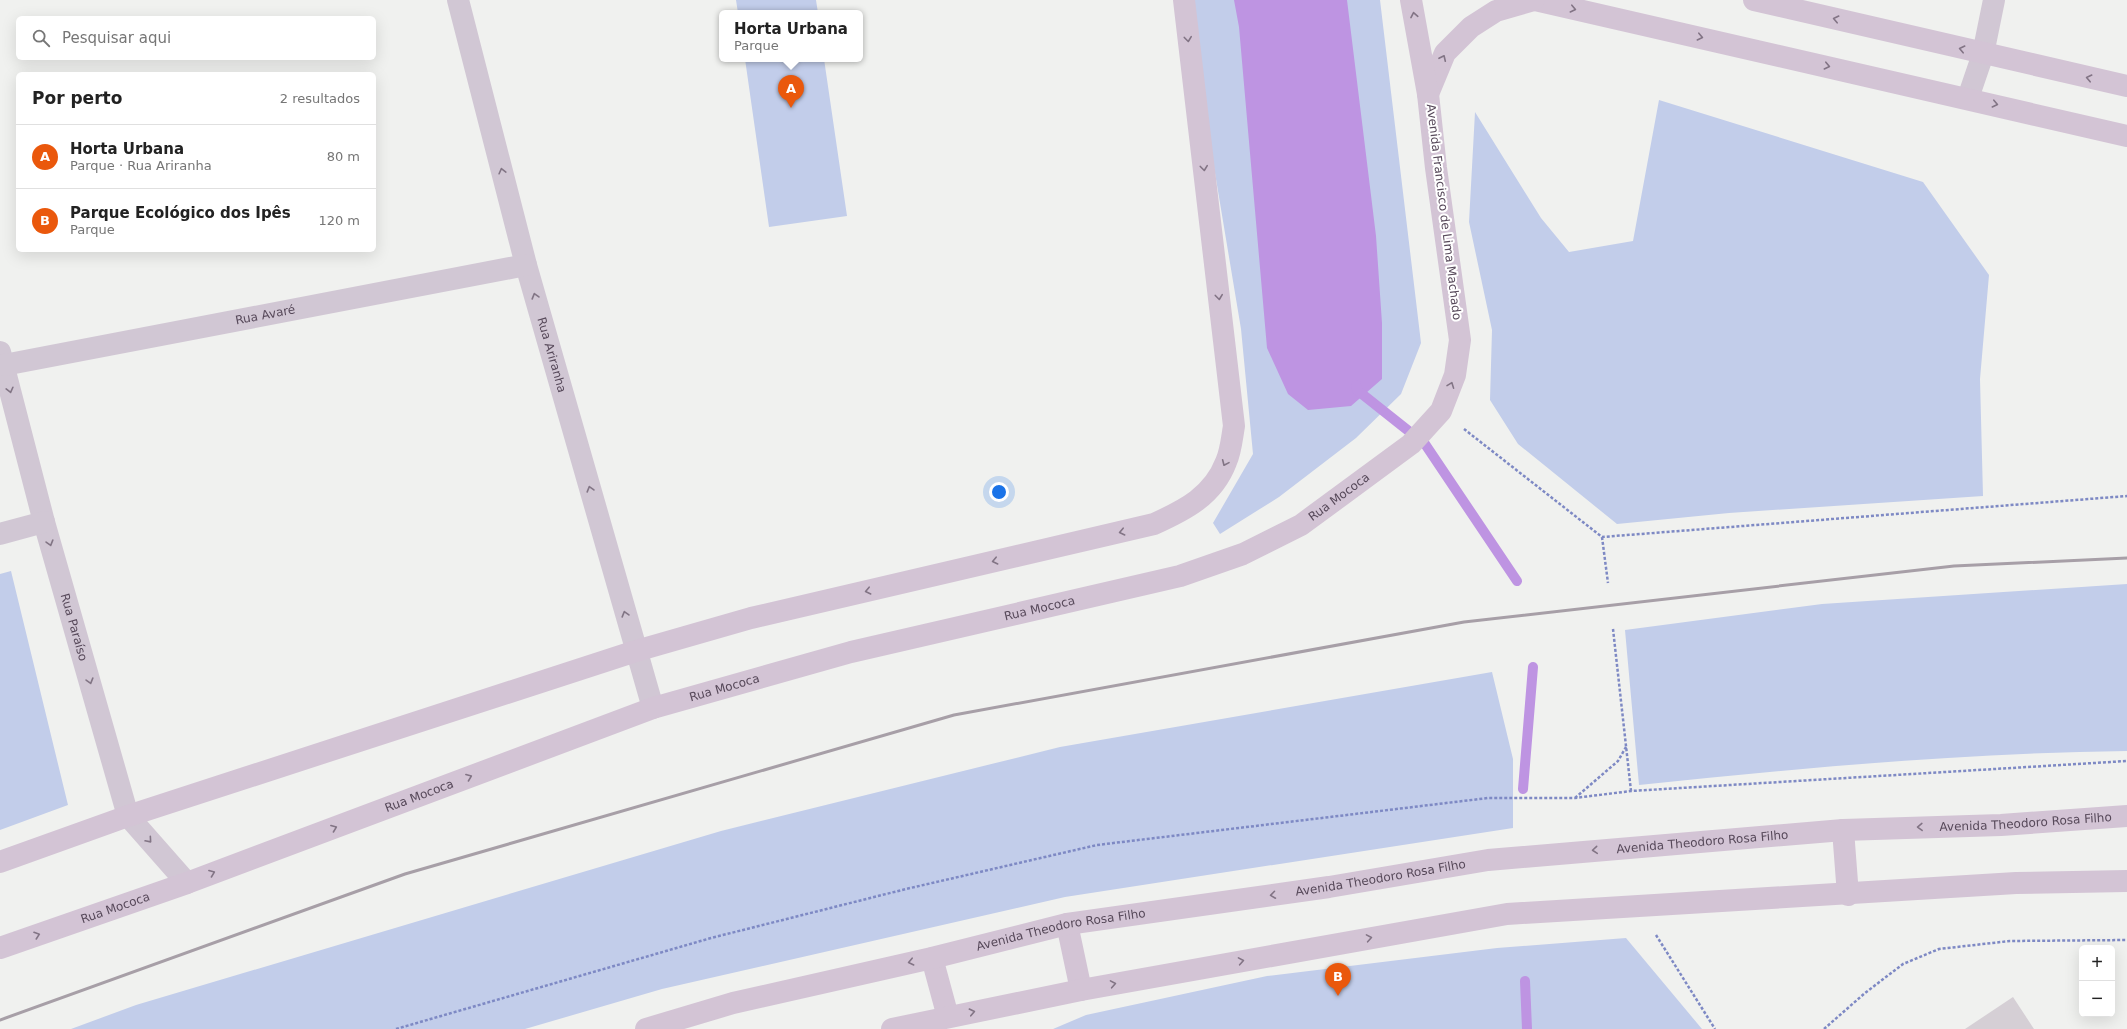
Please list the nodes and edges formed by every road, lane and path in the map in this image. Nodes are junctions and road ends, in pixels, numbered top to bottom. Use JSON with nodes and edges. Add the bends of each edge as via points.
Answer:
{"nodes":[{"id":1,"x":458,"y":0,"type":"edge"},
{"id":2,"x":1184,"y":0,"type":"edge"},
{"id":3,"x":1411,"y":0,"type":"edge"},
{"id":4,"x":1535,"y":0,"type":"edge"},
{"id":5,"x":1754,"y":0,"type":"edge"},
{"id":6,"x":1994,"y":0,"type":"edge"},
{"id":7,"x":1983,"y":54,"type":"junction"},
{"id":8,"x":2127,"y":86,"type":"edge"},
{"id":9,"x":1428,"y":94,"type":"junction"},
{"id":10,"x":1968,"y":98,"type":"junction"},
{"id":11,"x":2127,"y":136,"type":"edge"},
{"id":12,"x":526,"y":265,"type":"junction"},
{"id":13,"x":2,"y":359,"type":"edge"},
{"id":14,"x":1438,"y":415,"type":"junction"},
{"id":15,"x":2127,"y":496,"type":"edge"},
{"id":16,"x":44,"y":522,"type":"junction"},
{"id":17,"x":0,"y":534,"type":"edge"},
{"id":18,"x":1602,"y":537,"type":"junction"},
{"id":19,"x":1608,"y":582,"type":"dead end"},
{"id":20,"x":1613,"y":629,"type":"dead end"},
{"id":21,"x":636,"y":651,"type":"junction"},
{"id":22,"x":654,"y":708,"type":"junction"},
{"id":23,"x":1626,"y":747,"type":"junction"},
{"id":24,"x":2127,"y":761,"type":"edge"},
{"id":25,"x":1631,"y":791,"type":"junction"},
{"id":26,"x":1575,"y":798,"type":"junction"},
{"id":27,"x":128,"y":816,"type":"junction"},
{"id":28,"x":2127,"y":816,"type":"edge"},
{"id":29,"x":1843,"y":830,"type":"junction"},
{"id":30,"x":0,"y":862,"type":"edge"},
{"id":31,"x":2127,"y":881,"type":"edge"},
{"id":32,"x":187,"y":883,"type":"junction"},
{"id":33,"x":1848,"y":895,"type":"junction"},
{"id":34,"x":1638,"y":906,"type":"junction"},
{"id":35,"x":1067,"y":924,"type":"junction"},
{"id":36,"x":2127,"y":940,"type":"edge"},
{"id":37,"x":0,"y":948,"type":"edge"},
{"id":38,"x":932,"y":958,"type":"junction"},
{"id":39,"x":1081,"y":990,"type":"junction"},
{"id":40,"x":948,"y":1016,"type":"junction"},
{"id":41,"x":396,"y":1029,"type":"edge"},
{"id":42,"x":646,"y":1029,"type":"edge"},
{"id":43,"x":892,"y":1029,"type":"edge"},
{"id":44,"x":1715,"y":1029,"type":"edge"},
{"id":45,"x":1824,"y":1029,"type":"edge"}],
"edges":[{"from":12,"to":1,"type":"street","name":"Rua Ariranha","one_way":true},
{"from":2,"to":21,"type":"main road","one_way":true,"via":[[1234,426],[1226,462],[1210,490],[1185,510],[1154,524],[751,618]]},
{"from":9,"to":3,"type":"main road","name":"Avenida Francisco de Lima Machado","one_way":true},
{"from":9,"to":4,"type":"main road","one_way":true,"via":[[1445,53],[1471,27],[1496,11]]},
{"from":4,"to":10,"type":"main road","one_way":true},
{"from":7,"to":5,"type":"main road","one_way":true},
{"from":6,"to":7,"type":"street"},
{"from":8,"to":7,"type":"main road","one_way":true},
{"from":7,"to":10,"type":"street"},
{"from":14,"to":9,"type":"main road","name":"Avenida Francisco de Lima Machado","one_way":true,"via":[[1455,375],[1460,340]]},
{"from":10,"to":11,"type":"main road","one_way":true},
{"from":12,"to":13,"type":"street","name":"Rua Avaré"},
{"from":21,"to":12,"type":"street","name":"Rua Ariranha","one_way":true},
{"from":13,"to":16,"type":"street","name":"Rua Paraíso","one_way":true},
{"from":14,"to":18,"type":"path"},
{"from":14,"to":22,"type":"main road","name":"Rua Mococa","via":[[1411,444],[1302,525],[1243,554],[1187,574],[851,652]]},
{"from":15,"to":18,"type":"path"},
{"from":16,"to":17,"type":"street"},
{"from":16,"to":27,"type":"street","name":"Rua Paraíso","one_way":true},
{"from":18,"to":19,"type":"path"},
{"from":20,"to":23,"type":"path"},
{"from":21,"to":22,"type":"street","name":"Rua Ariranha"},
{"from":21,"to":27,"type":"main road"},
{"from":32,"to":22,"type":"main road","name":"Rua Mococa","one_way":true},
{"from":23,"to":25,"type":"path"},
{"from":23,"to":26,"type":"path","via":[[1618,761],[1607,772]]},
{"from":24,"to":25,"type":"path"},
{"from":25,"to":26,"type":"path"},
{"from":26,"to":41,"type":"path","via":[[1488,798],[1097,845],[711,938]]},
{"from":27,"to":30,"type":"main road"},
{"from":27,"to":32,"type":"street","name":"Rua Paraíso","one_way":true},
{"from":28,"to":29,"type":"main road","name":"Avenida Theodoro Rosa Filho","one_way":true},
{"from":29,"to":33,"type":"main road"},
{"from":29,"to":35,"type":"main road","name":"Avenida Theodoro Rosa Filho","one_way":true,"via":[[1488,860],[1328,887]]},
{"from":31,"to":33,"type":"main road","via":[[2016,883]]},
{"from":37,"to":32,"type":"main road","name":"Rua Mococa","one_way":true},
{"from":33,"to":34,"type":"main road"},
{"from":39,"to":34,"type":"main road","one_way":true,"via":[[1507,914]]},
{"from":34,"to":44,"type":"path"},
{"from":35,"to":38,"type":"main road","name":"Avenida Theodoro Rosa Filho"},
{"from":35,"to":39,"type":"main road"},
{"from":36,"to":45,"type":"path","via":[[2010,941],[1939,949],[1902,964]]},
{"from":38,"to":40,"type":"main road"},
{"from":38,"to":42,"type":"main road","name":"Avenida Theodoro Rosa Filho","one_way":true,"via":[[733,1003]]},
{"from":40,"to":39,"type":"main road","one_way":true},
{"from":40,"to":43,"type":"main road"}]}
